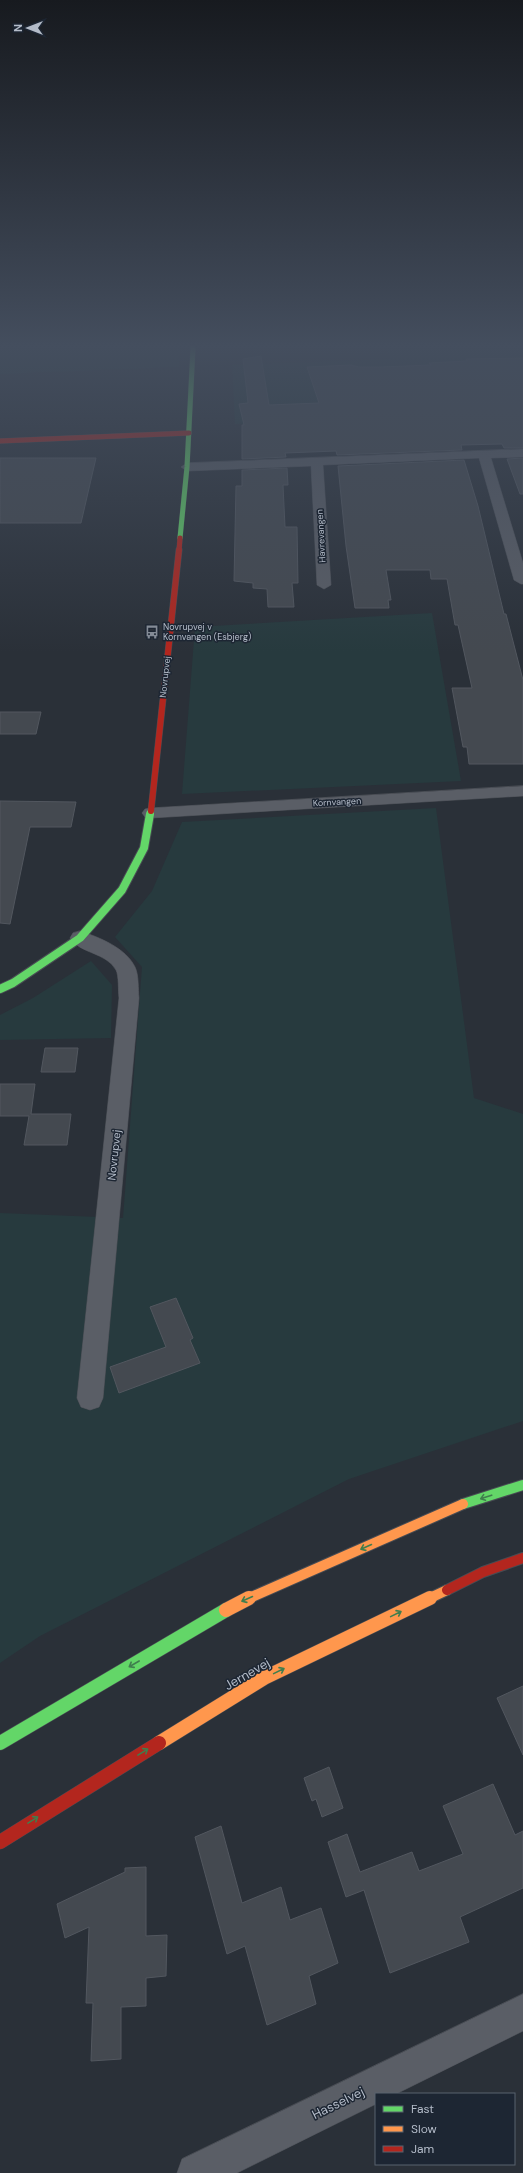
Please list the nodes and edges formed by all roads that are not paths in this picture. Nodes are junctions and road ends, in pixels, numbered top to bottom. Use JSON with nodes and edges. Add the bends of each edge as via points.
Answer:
{"nodes":[{"id":1,"x":188,"y":449,"type":"edge"},
{"id":2,"x":523,"y":453,"type":"edge"},
{"id":3,"x":484,"y":454,"type":"junction"},
{"id":4,"x":317,"y":463,"type":"junction"},
{"id":5,"x":187,"y":467,"type":"junction"},
{"id":6,"x":521,"y":580,"type":"dead end"},
{"id":7,"x":324,"y":585,"type":"dead end"},
{"id":8,"x":523,"y":791,"type":"edge"},
{"id":9,"x":151,"y":813,"type":"junction"},
{"id":10,"x":80,"y":938,"type":"junction"},
{"id":11,"x":0,"y":989,"type":"edge"},
{"id":12,"x":90,"y":1398,"type":"dead end"},
{"id":13,"x":523,"y":1485,"type":"edge"},
{"id":14,"x":523,"y":1558,"type":"edge"},
{"id":15,"x":0,"y":1743,"type":"edge"},
{"id":16,"x":0,"y":1842,"type":"edge"},
{"id":17,"x":523,"y":2012,"type":"edge"},
{"id":18,"x":196,"y":2173,"type":"edge"}],
"edges":[{"from":1,"to":5,"type":"street","name":"Novrupvej"},
{"from":2,"to":3,"type":"street"},
{"from":3,"to":4,"type":"street"},
{"from":3,"to":6,"type":"street"},
{"from":4,"to":5,"type":"street"},
{"from":4,"to":7,"type":"street","name":"Havrevangen"},
{"from":5,"to":9,"type":"street","name":"Novrupvej"},
{"from":8,"to":9,"type":"street","name":"Kornvangen"},
{"from":9,"to":10,"type":"street","name":"Novrupvej","via":[[144,848],[122,890]]},
{"from":10,"to":11,"type":"street","name":"Novrupvej"},
{"from":10,"to":12,"type":"street","name":"Novrupvej","via":[[110,952],[126,968],[130,998]]},
{"from":13,"to":15,"type":"street","one_way":true,"via":[[461,1505],[238,1603]]},
{"from":16,"to":14,"type":"street","name":"Jernevej","one_way":true,"via":[[264,1678],[483,1572]]},
{"from":17,"to":18,"type":"street","name":"Hasselvej"}]}
